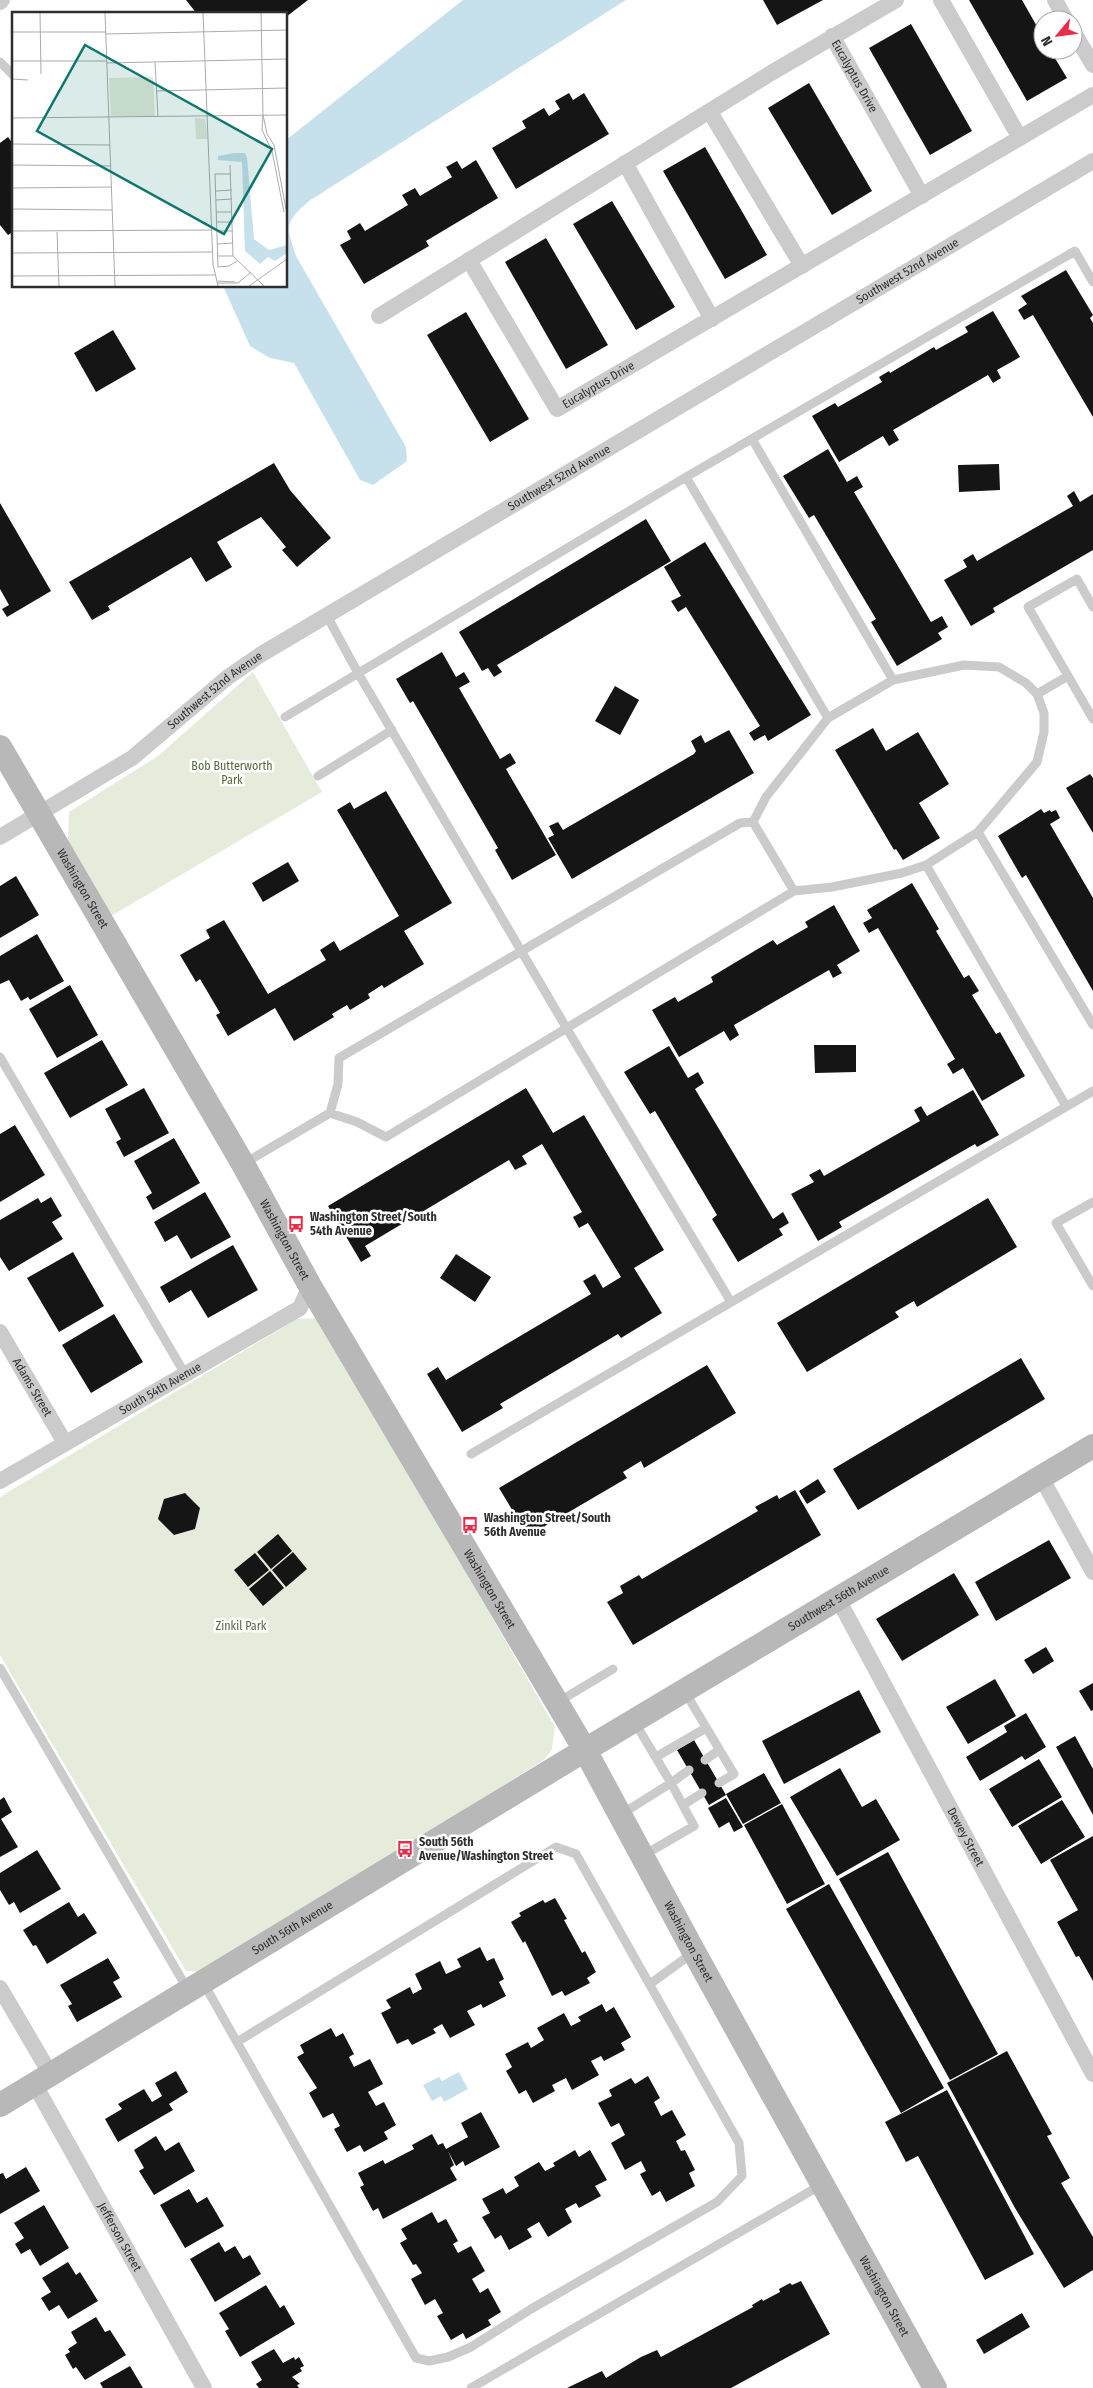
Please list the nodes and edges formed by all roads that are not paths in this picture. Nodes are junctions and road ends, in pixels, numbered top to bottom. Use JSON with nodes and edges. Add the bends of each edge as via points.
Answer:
{"nodes":[{"id":1,"x":896,"y":0,"type":"edge"},
{"id":2,"x":942,"y":0,"type":"edge"},
{"id":3,"x":832,"y":36,"type":"junction"},
{"id":4,"x":1083,"y":48,"type":"edge"},
{"id":5,"x":0,"y":62,"type":"edge"},
{"id":6,"x":1093,"y":65,"type":"edge"},
{"id":7,"x":12,"y":74,"type":"edge"},
{"id":8,"x":1093,"y":95,"type":"edge"},
{"id":9,"x":710,"y":112,"type":"junction"},
{"id":10,"x":1020,"y":138,"type":"junction"},
{"id":11,"x":1093,"y":161,"type":"edge"},
{"id":12,"x":625,"y":163,"type":"junction"},
{"id":13,"x":922,"y":196,"type":"junction"},
{"id":14,"x":469,"y":260,"type":"junction"},
{"id":15,"x":802,"y":266,"type":"junction"},
{"id":16,"x":1093,"y":282,"type":"edge"},
{"id":17,"x":379,"y":316,"type":"dead end"},
{"id":18,"x":712,"y":319,"type":"junction"},
{"id":19,"x":752,"y":439,"type":"junction"},
{"id":20,"x":686,"y":477,"type":"junction"},
{"id":21,"x":1093,"y":607,"type":"edge"},
{"id":22,"x":327,"y":616,"type":"junction"},
{"id":23,"x":358,"y":674,"type":"junction"},
{"id":24,"x":1068,"y":676,"type":"junction"},
{"id":25,"x":893,"y":680,"type":"junction"},
{"id":26,"x":1037,"y":694,"type":"junction"},
{"id":27,"x":284,"y":718,"type":"dead end"},
{"id":28,"x":828,"y":718,"type":"junction"},
{"id":29,"x":1093,"y":719,"type":"edge"},
{"id":30,"x":392,"y":730,"type":"junction"},
{"id":31,"x":0,"y":746,"type":"edge"},
{"id":32,"x":318,"y":776,"type":"dead end"},
{"id":33,"x":40,"y":814,"type":"junction"},
{"id":34,"x":753,"y":822,"type":"junction"},
{"id":35,"x":978,"y":832,"type":"junction"},
{"id":36,"x":0,"y":837,"type":"edge"},
{"id":37,"x":926,"y":864,"type":"junction"},
{"id":38,"x":794,"y":891,"type":"junction"},
{"id":39,"x":521,"y":951,"type":"junction"},
{"id":40,"x":1093,"y":1025,"type":"edge"},
{"id":41,"x":567,"y":1029,"type":"junction"},
{"id":42,"x":0,"y":1057,"type":"edge"},
{"id":43,"x":1093,"y":1090,"type":"edge"},
{"id":44,"x":1066,"y":1106,"type":"junction"},
{"id":45,"x":330,"y":1113,"type":"junction"},
{"id":46,"x":243,"y":1164,"type":"junction"},
{"id":47,"x":1093,"y":1202,"type":"edge"},
{"id":48,"x":310,"y":1286,"type":"junction"},
{"id":49,"x":1093,"y":1286,"type":"edge"},
{"id":50,"x":731,"y":1302,"type":"junction"},
{"id":51,"x":0,"y":1332,"type":"edge"},
{"id":52,"x":185,"y":1374,"type":"junction"},
{"id":53,"x":65,"y":1443,"type":"junction"},
{"id":54,"x":1093,"y":1446,"type":"edge"},
{"id":55,"x":471,"y":1454,"type":"dead end"},
{"id":56,"x":1041,"y":1477,"type":"junction"},
{"id":57,"x":0,"y":1481,"type":"edge"},
{"id":58,"x":1093,"y":1572,"type":"edge"},
{"id":59,"x":838,"y":1599,"type":"junction"},
{"id":60,"x":0,"y":1668,"type":"edge"},
{"id":61,"x":613,"y":1669,"type":"dead end"},
{"id":62,"x":685,"y":1692,"type":"junction"},
{"id":63,"x":558,"y":1702,"type":"junction"},
{"id":64,"x":634,"y":1721,"type":"junction"},
{"id":65,"x":706,"y":1728,"type":"junction"},
{"id":66,"x":585,"y":1750,"type":"junction"},
{"id":67,"x":719,"y":1750,"type":"junction"},
{"id":68,"x":656,"y":1757,"type":"junction"},
{"id":69,"x":705,"y":1760,"type":"dead end"},
{"id":70,"x":689,"y":1770,"type":"dead end"},
{"id":71,"x":671,"y":1783,"type":"junction"},
{"id":72,"x":719,"y":1783,"type":"dead end"},
{"id":73,"x":702,"y":1794,"type":"dead end"},
{"id":74,"x":683,"y":1805,"type":"junction"},
{"id":75,"x":620,"y":1815,"type":"junction"},
{"id":76,"x":641,"y":1856,"type":"junction"},
{"id":77,"x":694,"y":1952,"type":"junction"},
{"id":78,"x":650,"y":1984,"type":"junction"},
{"id":79,"x":196,"y":1987,"type":"junction"},
{"id":80,"x":0,"y":1988,"type":"edge"},
{"id":81,"x":237,"y":2042,"type":"junction"},
{"id":82,"x":1093,"y":2074,"type":"edge"},
{"id":83,"x":43,"y":2080,"type":"junction"},
{"id":84,"x":0,"y":2106,"type":"edge"},
{"id":85,"x":822,"y":2184,"type":"junction"},
{"id":86,"x":204,"y":2388,"type":"edge"},
{"id":87,"x":471,"y":2388,"type":"edge"},
{"id":88,"x":935,"y":2388,"type":"edge"}],
"edges":[{"from":1,"to":3,"type":"street","name":"Eucalyptus Drive"},
{"from":2,"to":10,"type":"street"},
{"from":3,"to":9,"type":"street","name":"Eucalyptus Drive"},
{"from":3,"to":13,"type":"street","name":"Eucalyptus Drive"},
{"from":4,"to":6,"type":"street"},
{"from":5,"to":7,"type":"lane"},
{"from":8,"to":10,"type":"street","name":"Eucalyptus Drive"},
{"from":9,"to":12,"type":"street","name":"Eucalyptus Drive"},
{"from":9,"to":15,"type":"street"},
{"from":10,"to":13,"type":"street","name":"Eucalyptus Drive"},
{"from":11,"to":22,"type":"street","name":"Southwest 52nd Avenue"},
{"from":12,"to":14,"type":"street","name":"Eucalyptus Drive"},
{"from":12,"to":18,"type":"street"},
{"from":13,"to":15,"type":"street","name":"Eucalyptus Drive"},
{"from":14,"to":17,"type":"street","name":"Eucalyptus Drive"},
{"from":14,"to":18,"type":"street","name":"Eucalyptus Drive","via":[[557,409]]},
{"from":15,"to":18,"type":"street","name":"Eucalyptus Drive"},
{"from":16,"to":19,"type":"lane","via":[[1075,251]]},
{"from":19,"to":20,"type":"lane"},
{"from":19,"to":25,"type":"lane"},
{"from":20,"to":23,"type":"lane"},
{"from":20,"to":28,"type":"lane"},
{"from":21,"to":24,"type":"lane","via":[[1076,579],[1028,607]]},
{"from":22,"to":23,"type":"lane"},
{"from":22,"to":33,"type":"street","name":"Southwest 52nd Avenue","via":[[228,677],[132,758]]},
{"from":23,"to":27,"type":"lane"},
{"from":23,"to":30,"type":"lane"},
{"from":24,"to":26,"type":"lane"},
{"from":24,"to":29,"type":"lane"},
{"from":25,"to":26,"type":"lane","via":[[964,665],[999,667],[1026,683]]},
{"from":25,"to":28,"type":"lane"},
{"from":26,"to":35,"type":"lane","via":[[1044,713],[1044,732],[1037,762]]},
{"from":28,"to":34,"type":"lane","via":[[766,797]]},
{"from":30,"to":32,"type":"lane"},
{"from":30,"to":39,"type":"lane"},
{"from":31,"to":33,"type":"street","name":"Washington Street"},
{"from":33,"to":36,"type":"street","name":"Southwest 52nd Avenue"},
{"from":33,"to":46,"type":"street","name":"Washington Street"},
{"from":34,"to":38,"type":"lane"},
{"from":34,"to":39,"type":"lane","via":[[740,823]]},
{"from":35,"to":37,"type":"lane"},
{"from":35,"to":40,"type":"lane"},
{"from":37,"to":38,"type":"lane","via":[[902,873]]},
{"from":37,"to":44,"type":"lane"},
{"from":38,"to":41,"type":"lane"},
{"from":39,"to":41,"type":"lane"},
{"from":39,"to":45,"type":"lane","via":[[339,1058],[338,1084]]},
{"from":41,"to":45,"type":"lane","via":[[386,1136]]},
{"from":41,"to":50,"type":"lane"},
{"from":42,"to":52,"type":"lane"},
{"from":43,"to":44,"type":"lane"},
{"from":44,"to":50,"type":"lane"},
{"from":45,"to":46,"type":"lane"},
{"from":46,"to":48,"type":"street","name":"Washington Street"},
{"from":47,"to":49,"type":"lane","via":[[1056,1223]]},
{"from":48,"to":52,"type":"street","name":"South 54th Avenue","via":[[300,1308]]},
{"from":48,"to":63,"type":"street","name":"Washington Street"},
{"from":50,"to":55,"type":"lane"},
{"from":51,"to":53,"type":"street","name":"Adams Street"},
{"from":52,"to":53,"type":"street","name":"South 54th Avenue"},
{"from":53,"to":57,"type":"street","name":"South 54th Avenue"},
{"from":54,"to":56,"type":"street","name":"Southwest 56th Avenue"},
{"from":56,"to":58,"type":"street"},
{"from":56,"to":59,"type":"street","name":"Southwest 56th Avenue"},
{"from":59,"to":62,"type":"street","name":"Southwest 56th Avenue"},
{"from":59,"to":82,"type":"street","name":"Dewey Street"},
{"from":60,"to":79,"type":"lane"},
{"from":61,"to":63,"type":"lane"},
{"from":62,"to":64,"type":"street","name":"Southwest 56th Avenue"},
{"from":62,"to":65,"type":"lane"},
{"from":63,"to":66,"type":"street","name":"Washington Street"},
{"from":64,"to":66,"type":"street","name":"Southwest 56th Avenue"},
{"from":64,"to":68,"type":"lane"},
{"from":65,"to":67,"type":"lane"},
{"from":65,"to":68,"type":"lane"},
{"from":66,"to":75,"type":"street","name":"Washington Street"},
{"from":66,"to":79,"type":"street","name":"South 56th Avenue"},
{"from":67,"to":69,"type":"lane"},
{"from":67,"to":72,"type":"lane","via":[[734,1774]]},
{"from":68,"to":71,"type":"lane"},
{"from":70,"to":71,"type":"lane"},
{"from":71,"to":74,"type":"lane"},
{"from":71,"to":75,"type":"lane"},
{"from":73,"to":74,"type":"lane"},
{"from":74,"to":76,"type":"lane","via":[[694,1826]]},
{"from":75,"to":76,"type":"street","name":"Washington Street"},
{"from":76,"to":77,"type":"street","name":"Washington Street"},
{"from":77,"to":78,"type":"lane"},
{"from":77,"to":85,"type":"street","name":"Washington Street"},
{"from":78,"to":81,"type":"lane","via":[[576,1854],[556,1847]]},
{"from":78,"to":81,"type":"lane","via":[[739,2144],[742,2176],[717,2202],[471,2347],[429,2361],[416,2358]]},
{"from":79,"to":81,"type":"lane"},
{"from":79,"to":83,"type":"street","name":"South 56th Avenue"},
{"from":80,"to":83,"type":"street","name":"Jefferson Street"},
{"from":83,"to":84,"type":"street","name":"South 56th Avenue"},
{"from":83,"to":86,"type":"street","name":"Jefferson Street"},
{"from":85,"to":87,"type":"lane"},
{"from":85,"to":88,"type":"street","name":"Washington Street"}]}
